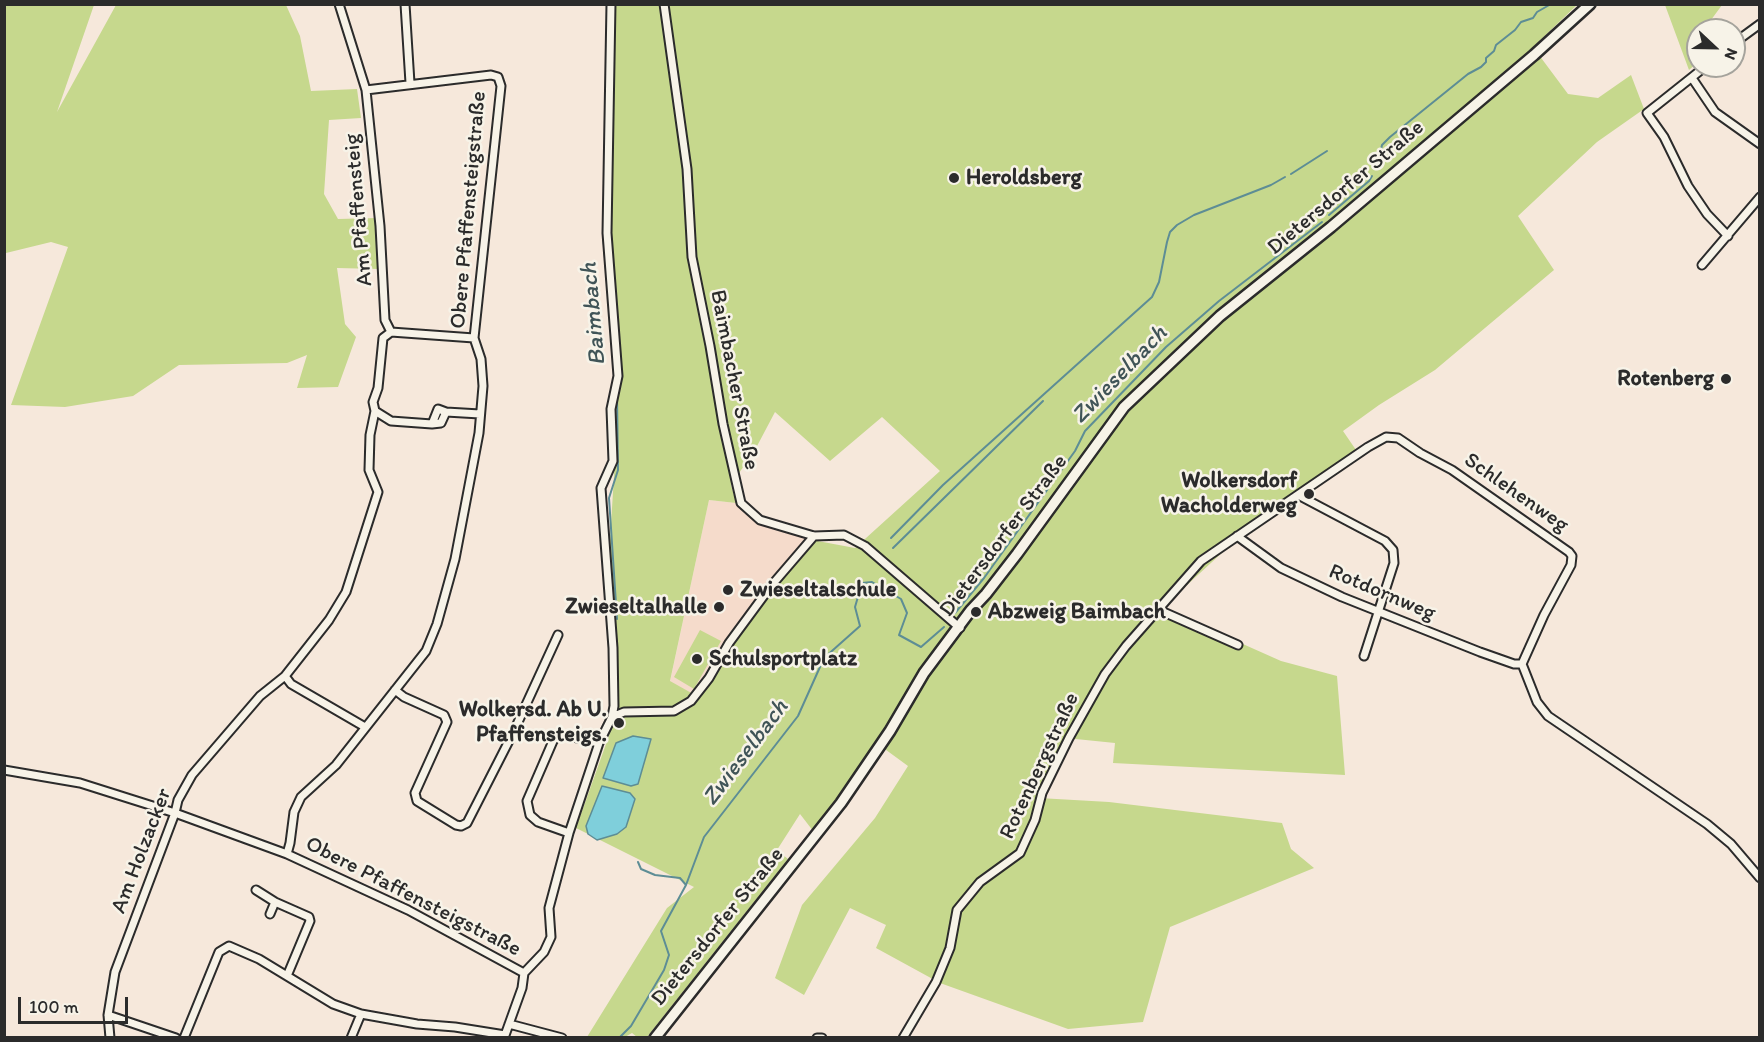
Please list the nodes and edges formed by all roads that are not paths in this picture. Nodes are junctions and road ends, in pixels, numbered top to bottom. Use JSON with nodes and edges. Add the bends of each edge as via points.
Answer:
{"nodes":[{"id":1,"x":339,"y":4,"type":"edge"},
{"id":2,"x":405,"y":4,"type":"edge"},
{"id":3,"x":611,"y":4,"type":"edge"},
{"id":4,"x":664,"y":4,"type":"edge"},
{"id":5,"x":1590,"y":4,"type":"edge"},
{"id":6,"x":1760,"y":24,"type":"edge"},
{"id":7,"x":1746,"y":34,"type":"edge"},
{"id":8,"x":1692,"y":78,"type":"joint"},
{"id":9,"x":410,"y":83,"type":"junction"},
{"id":10,"x":366,"y":90,"type":"junction"},
{"id":11,"x":1760,"y":144,"type":"edge"},
{"id":12,"x":1760,"y":197,"type":"edge"},
{"id":13,"x":1728,"y":236,"type":"junction"},
{"id":14,"x":1702,"y":265,"type":"dead end"},
{"id":15,"x":391,"y":332,"type":"junction"},
{"id":16,"x":474,"y":338,"type":"junction"},
{"id":17,"x":375,"y":411,"type":"junction"},
{"id":18,"x":480,"y":414,"type":"junction"},
{"id":19,"x":1398,"y":438,"type":"joint"},
{"id":20,"x":1298,"y":495,"type":"junction"},
{"id":21,"x":814,"y":536,"type":"junction"},
{"id":22,"x":1238,"y":536,"type":"junction"},
{"id":23,"x":1159,"y":610,"type":"junction"},
{"id":24,"x":1379,"y":613,"type":"junction"},
{"id":25,"x":960,"y":628,"type":"junction"},
{"id":26,"x":558,"y":635,"type":"dead end"},
{"id":27,"x":1238,"y":645,"type":"dead end"},
{"id":28,"x":1364,"y":656,"type":"dead end"},
{"id":29,"x":1522,"y":664,"type":"junction"},
{"id":30,"x":285,"y":676,"type":"junction"},
{"id":31,"x":395,"y":690,"type":"junction"},
{"id":32,"x":612,"y":717,"type":"junction"},
{"id":33,"x":365,"y":727,"type":"junction"},
{"id":34,"x":598,"y":743,"type":"junction"},
{"id":35,"x":4,"y":770,"type":"edge"},
{"id":36,"x":175,"y":813,"type":"junction"},
{"id":37,"x":569,"y":833,"type":"junction"},
{"id":38,"x":287,"y":854,"type":"junction"},
{"id":39,"x":1760,"y":878,"type":"edge"},
{"id":40,"x":256,"y":890,"type":"dead end"},
{"id":41,"x":275,"y":902,"type":"junction"},
{"id":42,"x":270,"y":914,"type":"dead end"},
{"id":43,"x":524,"y":973,"type":"junction"},
{"id":44,"x":287,"y":976,"type":"junction"},
{"id":45,"x":361,"y":1014,"type":"junction"},
{"id":46,"x":108,"y":1015,"type":"junction"},
{"id":47,"x":509,"y":1024,"type":"junction"},
{"id":48,"x":504,"y":1036,"type":"edge"},
{"id":49,"x":110,"y":1038,"type":"edge"},
{"id":50,"x":176,"y":1038,"type":"edge"},
{"id":51,"x":184,"y":1038,"type":"edge"},
{"id":52,"x":351,"y":1038,"type":"edge"},
{"id":53,"x":562,"y":1038,"type":"edge"},
{"id":54,"x":656,"y":1038,"type":"edge"},
{"id":55,"x":817,"y":1038,"type":"edge"},
{"id":56,"x":822,"y":1038,"type":"edge"},
{"id":57,"x":903,"y":1038,"type":"edge"}],
"edges":[{"from":1,"to":10,"type":"street","name":"Am Pfaffensteig"},
{"from":2,"to":9,"type":"street"},
{"from":3,"to":32,"type":"street","via":[[607,233],[618,376],[611,409],[613,461],[601,488],[613,648]]},
{"from":4,"to":21,"type":"street","name":"Baimbacher Straße","via":[[687,168],[692,257],[741,502],[760,520]]},
{"from":5,"to":25,"type":"street","name":"Dietersdorfer Straße","via":[[1349,212],[1220,316],[1124,407]]},
{"from":6,"to":7,"type":"street"},
{"from":8,"to":11,"type":"street","via":[[1715,112]]},
{"from":8,"to":13,"type":"street","via":[[1647,113],[1664,137],[1688,186]]},
{"from":9,"to":10,"type":"street","name":"Obere Pfaffensteigstraße"},
{"from":9,"to":16,"type":"street","name":"Obere Pfaffensteigstraße","via":[[491,75],[498,77],[501,86]]},
{"from":10,"to":15,"type":"street","name":"Am Pfaffensteig","via":[[385,320]]},
{"from":12,"to":13,"type":"street"},
{"from":13,"to":14,"type":"street"},
{"from":15,"to":16,"type":"street"},
{"from":15,"to":17,"type":"street","name":"Am Holzacker","via":[[383,338]]},
{"from":16,"to":18,"type":"street","name":"Obere Pfaffensteigstraße","via":[[481,359]]},
{"from":17,"to":18,"type":"street","via":[[391,421],[432,424],[441,423],[446,412]]},
{"from":17,"to":30,"type":"street","name":"Am Holzacker","via":[[369,470],[378,492],[359,556],[346,592],[329,620]]},
{"from":18,"to":31,"type":"street","name":"Obere Pfaffensteigstraße","via":[[458,546],[437,624],[426,651]]},
{"from":19,"to":20,"type":"street","name":"Rotenbergstraße","via":[[1386,437],[1368,447]]},
{"from":19,"to":29,"type":"street","name":"Schlehenweg","via":[[1452,470],[1572,556]]},
{"from":20,"to":22,"type":"street","name":"Rotenbergstraße"},
{"from":20,"to":24,"type":"street","via":[[1385,541],[1393,550],[1394,563]]},
{"from":21,"to":25,"type":"street","name":"Baimbacher Straße","via":[[844,536],[865,546]]},
{"from":21,"to":32,"type":"street","via":[[771,586],[691,701],[674,711],[624,712]]},
{"from":22,"to":23,"type":"street","name":"Rotenbergstraße","via":[[1201,561]]},
{"from":22,"to":24,"type":"street","name":"Rotdornweg","via":[[1281,568]]},
{"from":23,"to":27,"type":"street"},
{"from":23,"to":57,"type":"street","name":"Rotenbergstraße","via":[[1105,674],[1042,793],[1020,853],[980,882],[957,910],[950,948],[936,982]]},
{"from":24,"to":28,"type":"street"},
{"from":24,"to":29,"type":"street","name":"Rotdornweg"},
{"from":25,"to":54,"type":"street","name":"Dietersdorfer Straße","via":[[924,673],[841,803]]},
{"from":26,"to":31,"type":"street","via":[[513,733],[467,823],[461,826],[417,801],[415,793],[447,722],[444,715]]},
{"from":29,"to":39,"type":"street","via":[[1537,702],[1548,716],[1707,824],[1731,844]]},
{"from":30,"to":33,"type":"street","via":[[291,684]]},
{"from":30,"to":36,"type":"street","name":"Am Holzacker","via":[[260,696],[192,775]]},
{"from":31,"to":33,"type":"street","name":"Obere Pfaffensteigstraße"},
{"from":32,"to":34,"type":"street"},
{"from":33,"to":38,"type":"street","name":"Obere Pfaffensteigstraße","via":[[336,765],[300,797]]},
{"from":34,"to":37,"type":"street"},
{"from":34,"to":37,"type":"street","via":[[557,736],[527,801],[530,814],[538,822]]},
{"from":35,"to":36,"type":"street","name":"Obere Pfaffensteigstraße","via":[[80,783]]},
{"from":36,"to":38,"type":"street","name":"Obere Pfaffensteigstraße"},
{"from":36,"to":46,"type":"street","name":"Am Holzacker","via":[[115,972]]},
{"from":37,"to":43,"type":"street","via":[[549,908],[551,938],[544,952]]},
{"from":38,"to":43,"type":"street","name":"Obere Pfaffensteigstraße","via":[[408,910]]},
{"from":40,"to":41,"type":"street"},
{"from":41,"to":42,"type":"street"},
{"from":41,"to":44,"type":"street","via":[[309,917],[310,921]]},
{"from":43,"to":47,"type":"street"},
{"from":44,"to":45,"type":"street","via":[[333,1004]]},
{"from":44,"to":51,"type":"street","via":[[230,946],[219,952]]},
{"from":45,"to":48,"type":"street"},
{"from":45,"to":52,"type":"street"},
{"from":46,"to":49,"type":"street","name":"Am Holzacker"},
{"from":46,"to":50,"type":"street"},
{"from":47,"to":48,"type":"street"},
{"from":47,"to":53,"type":"street"},
{"from":55,"to":56,"type":"street"}]}
